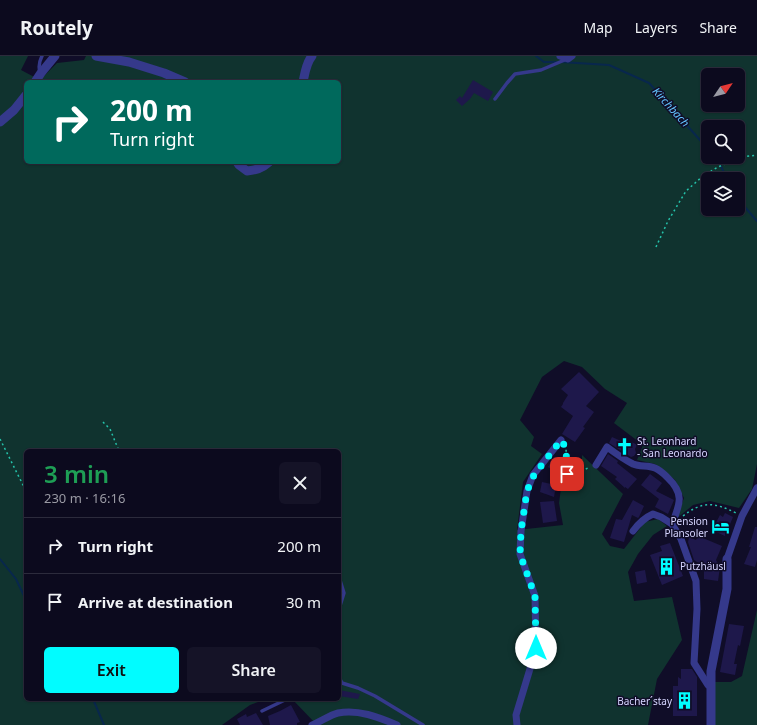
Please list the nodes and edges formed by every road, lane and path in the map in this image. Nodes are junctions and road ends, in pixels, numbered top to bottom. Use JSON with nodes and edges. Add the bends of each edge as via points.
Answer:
{"nodes":[{"id":1,"x":42,"y":56,"type":"edge"},
{"id":2,"x":55,"y":56,"type":"edge"},
{"id":3,"x":96,"y":56,"type":"edge"},
{"id":4,"x":312,"y":56,"type":"edge"},
{"id":5,"x":560,"y":56,"type":"edge"},
{"id":6,"x":570,"y":57,"type":"edge"},
{"id":7,"x":41,"y":73,"type":"junction"},
{"id":8,"x":36,"y":80,"type":"edge"},
{"id":9,"x":181,"y":80,"type":"edge"},
{"id":10,"x":303,"y":80,"type":"edge"},
{"id":11,"x":24,"y":98,"type":"edge"},
{"id":12,"x":495,"y":99,"type":"dead end"},
{"id":13,"x":0,"y":122,"type":"edge"},
{"id":14,"x":757,"y":155,"type":"edge"},
{"id":15,"x":238,"y":164,"type":"edge"},
{"id":16,"x":266,"y":164,"type":"edge"},
{"id":17,"x":656,"y":248,"type":"dead end"},
{"id":18,"x":103,"y":422,"type":"dead end"},
{"id":19,"x":0,"y":439,"type":"edge"},
{"id":20,"x":561,"y":440,"type":"joint"},
{"id":21,"x":118,"y":449,"type":"edge"},
{"id":22,"x":596,"y":465,"type":"joint"},
{"id":23,"x":24,"y":487,"type":"edge"},
{"id":24,"x":757,"y":488,"type":"edge"},
{"id":25,"x":742,"y":516,"type":"junction"},
{"id":26,"x":672,"y":524,"type":"junction"},
{"id":27,"x":633,"y":531,"type":"dead end"},
{"id":28,"x":727,"y":558,"type":"joint"},
{"id":29,"x":341,"y":583,"type":"edge"},
{"id":30,"x":341,"y":603,"type":"edge"},
{"id":31,"x":341,"y":683,"type":"edge"},
{"id":32,"x":711,"y":687,"type":"junction"},
{"id":33,"x":282,"y":701,"type":"edge"},
{"id":34,"x":262,"y":710,"type":"dead end"},
{"id":35,"x":312,"y":725,"type":"edge"},
{"id":36,"x":397,"y":725,"type":"edge"},
{"id":37,"x":423,"y":725,"type":"edge"},
{"id":38,"x":517,"y":725,"type":"edge"},
{"id":39,"x":711,"y":725,"type":"edge"}],
"edges":[{"from":1,"to":7,"type":"lane","via":[[39,62]]},
{"from":2,"to":7,"type":"street"},
{"from":3,"to":9,"type":"street","via":[[129,62]]},
{"from":4,"to":10,"type":"street","via":[[306,66]]},
{"from":5,"to":6,"type":"street"},
{"from":6,"to":12,"type":"lane","via":[[541,70],[515,74]]},
{"from":7,"to":8,"type":"street"},
{"from":11,"to":13,"type":"street"},
{"from":14,"to":17,"type":"path","via":[[742,157],[718,167],[686,191]]},
{"from":15,"to":16,"type":"street","via":[[247,171],[262,168]]},
{"from":18,"to":21,"type":"path","via":[[110,429]]},
{"from":19,"to":23,"type":"path"},
{"from":20,"to":22,"type":"path","via":[[566,448],[567,474],[571,476]]},
{"from":20,"to":38,"type":"street","via":[[534,475],[527,491],[520,554],[535,596],[536,648],[516,715]]},
{"from":22,"to":26,"type":"street","via":[[607,447],[634,464],[660,470],[678,489],[679,507]]},
{"from":24,"to":25,"type":"street"},
{"from":25,"to":26,"type":"path","via":[[725,507],[709,504],[692,508]]},
{"from":25,"to":28,"type":"street"},
{"from":26,"to":27,"type":"street","via":[[653,514],[639,522]]},
{"from":26,"to":32,"type":"street","via":[[681,539],[696,581],[694,663]]},
{"from":28,"to":32,"type":"street","via":[[727,589],[711,671]]},
{"from":29,"to":30,"type":"lane","via":[[344,593]]},
{"from":31,"to":37,"type":"lane","via":[[375,696]]},
{"from":32,"to":39,"type":"street"},
{"from":33,"to":34,"type":"lane"},
{"from":35,"to":36,"type":"street","via":[[337,713],[348,712],[363,713]]}]}
